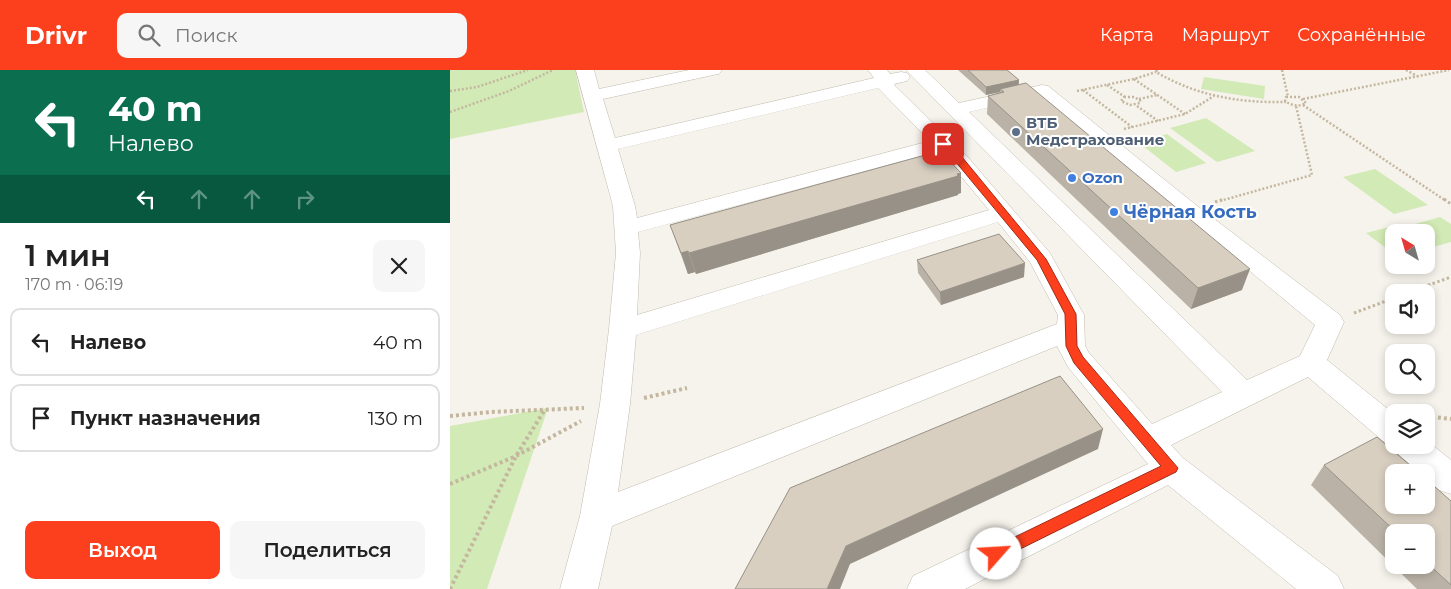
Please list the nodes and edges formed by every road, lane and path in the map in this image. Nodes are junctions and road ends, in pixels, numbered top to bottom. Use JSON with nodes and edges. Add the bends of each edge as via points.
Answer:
{"nodes":[{"id":1,"x":528,"y":70,"type":"edge"},
{"id":2,"x":553,"y":70,"type":"edge"},
{"id":3,"x":585,"y":70,"type":"edge"},
{"id":4,"x":712,"y":70,"type":"edge"},
{"id":5,"x":1282,"y":70,"type":"edge"},
{"id":6,"x":1406,"y":70,"type":"edge"},
{"id":7,"x":1449,"y":70,"type":"edge"},
{"id":8,"x":1156,"y":71,"type":"edge"},
{"id":9,"x":917,"y":72,"type":"edge"},
{"id":10,"x":880,"y":76,"type":"edge"},
{"id":11,"x":1418,"y":76,"type":"junction"},
{"id":12,"x":1134,"y":79,"type":"junction"},
{"id":13,"x":1107,"y":85,"type":"junction"},
{"id":14,"x":1083,"y":90,"type":"junction"},
{"id":15,"x":450,"y":91,"type":"edge"},
{"id":16,"x":1157,"y":95,"type":"junction"},
{"id":17,"x":592,"y":96,"type":"junction"},
{"id":18,"x":1214,"y":96,"type":"junction"},
{"id":19,"x":1050,"y":97,"type":"junction"},
{"id":20,"x":1125,"y":97,"type":"junction"},
{"id":21,"x":1288,"y":97,"type":"junction"},
{"id":22,"x":1303,"y":99,"type":"junction"},
{"id":23,"x":1139,"y":100,"type":"junction"},
{"id":24,"x":1286,"y":102,"type":"junction"},
{"id":25,"x":1137,"y":105,"type":"junction"},
{"id":26,"x":1303,"y":105,"type":"junction"},
{"id":27,"x":1296,"y":106,"type":"junction"},
{"id":28,"x":955,"y":110,"type":"junction"},
{"id":29,"x":450,"y":112,"type":"edge"},
{"id":30,"x":1185,"y":114,"type":"junction"},
{"id":31,"x":1158,"y":121,"type":"junction"},
{"id":32,"x":1132,"y":127,"type":"junction"},
{"id":33,"x":1098,"y":136,"type":"junction"},
{"id":34,"x":943,"y":144,"type":"junction"},
{"id":35,"x":607,"y":146,"type":"junction"},
{"id":36,"x":1451,"y":204,"type":"edge"},
{"id":37,"x":1188,"y":210,"type":"junction"},
{"id":38,"x":1004,"y":213,"type":"junction"},
{"id":39,"x":627,"y":228,"type":"junction"},
{"id":40,"x":1451,"y":277,"type":"edge"},
{"id":41,"x":1431,"y":284,"type":"edge"},
{"id":42,"x":1385,"y":301,"type":"edge"},
{"id":43,"x":1330,"y":322,"type":"junction"},
{"id":44,"x":1071,"y":328,"type":"junction"},
{"id":45,"x":624,"y":329,"type":"junction"},
{"id":46,"x":1311,"y":363,"type":"junction"},
{"id":47,"x":686,"y":388,"type":"dead end"},
{"id":48,"x":1244,"y":396,"type":"junction"},
{"id":49,"x":615,"y":404,"type":"junction"},
{"id":50,"x":544,"y":411,"type":"junction"},
{"id":51,"x":450,"y":416,"type":"edge"},
{"id":52,"x":1435,"y":417,"type":"edge"},
{"id":53,"x":1451,"y":419,"type":"edge"},
{"id":54,"x":1385,"y":425,"type":"edge"},
{"id":55,"x":1148,"y":441,"type":"junction"},
{"id":56,"x":1421,"y":454,"type":"edge"},
{"id":57,"x":516,"y":456,"type":"junction"},
{"id":58,"x":1171,"y":468,"type":"junction"},
{"id":59,"x":1451,"y":480,"type":"edge"},
{"id":60,"x":450,"y":484,"type":"edge"},
{"id":61,"x":597,"y":516,"type":"junction"},
{"id":62,"x":450,"y":589,"type":"edge"},
{"id":63,"x":579,"y":589,"type":"edge"},
{"id":64,"x":926,"y":589,"type":"edge"},
{"id":65,"x":1325,"y":589,"type":"edge"}],
"edges":[{"from":1,"to":15,"type":"path"},
{"from":2,"to":29,"type":"path","via":[[508,92]]},
{"from":3,"to":17,"type":"street"},
{"from":4,"to":17,"type":"street"},
{"from":5,"to":21,"type":"path"},
{"from":6,"to":11,"type":"path"},
{"from":7,"to":11,"type":"path"},
{"from":8,"to":12,"type":"path"},
{"from":8,"to":18,"type":"path","via":[[1185,87]]},
{"from":9,"to":10,"type":"street"},
{"from":9,"to":28,"type":"street"},
{"from":10,"to":34,"type":"street","via":[[887,88]]},
{"from":10,"to":35,"type":"street"},
{"from":11,"to":22,"type":"path"},
{"from":12,"to":13,"type":"path"},
{"from":12,"to":16,"type":"path"},
{"from":13,"to":14,"type":"path"},
{"from":13,"to":20,"type":"path"},
{"from":14,"to":19,"type":"path"},
{"from":14,"to":32,"type":"path"},
{"from":16,"to":23,"type":"path"},
{"from":16,"to":30,"type":"path"},
{"from":17,"to":35,"type":"street"},
{"from":18,"to":24,"type":"path"},
{"from":18,"to":30,"type":"path"},
{"from":19,"to":28,"type":"street","via":[[1042,90]]},
{"from":19,"to":33,"type":"street"},
{"from":20,"to":23,"type":"path"},
{"from":20,"to":25,"type":"path","via":[[1122,102]]},
{"from":21,"to":22,"type":"path"},
{"from":21,"to":24,"type":"path","via":[[1284,99]]},
{"from":22,"to":26,"type":"path","via":[[1306,103]]},
{"from":23,"to":25,"type":"path"},
{"from":24,"to":27,"type":"path"},
{"from":25,"to":31,"type":"path"},
{"from":26,"to":27,"type":"path"},
{"from":26,"to":36,"type":"path"},
{"from":27,"to":37,"type":"path","via":[[1312,175]]},
{"from":28,"to":48,"type":"street"},
{"from":30,"to":31,"type":"path"},
{"from":31,"to":32,"type":"path"},
{"from":32,"to":33,"type":"path"},
{"from":33,"to":37,"type":"street"},
{"from":34,"to":38,"type":"street"},
{"from":34,"to":39,"type":"street"},
{"from":35,"to":39,"type":"street"},
{"from":37,"to":43,"type":"street"},
{"from":38,"to":44,"type":"street","via":[[1041,259],[1071,314]]},
{"from":38,"to":45,"type":"street"},
{"from":39,"to":45,"type":"street"},
{"from":40,"to":41,"type":"path"},
{"from":42,"to":43,"type":"path"},
{"from":43,"to":46,"type":"street"},
{"from":44,"to":55,"type":"street","via":[[1071,346],[1078,360]]},
{"from":44,"to":61,"type":"street"},
{"from":45,"to":49,"type":"street"},
{"from":46,"to":48,"type":"street"},
{"from":46,"to":54,"type":"street"},
{"from":47,"to":49,"type":"path"},
{"from":48,"to":55,"type":"street"},
{"from":49,"to":50,"type":"path"},
{"from":49,"to":57,"type":"path"},
{"from":49,"to":61,"type":"street"},
{"from":50,"to":51,"type":"path"},
{"from":50,"to":57,"type":"path"},
{"from":52,"to":53,"type":"path"},
{"from":55,"to":58,"type":"street"},
{"from":56,"to":59,"type":"street"},
{"from":57,"to":60,"type":"path"},
{"from":57,"to":62,"type":"path"},
{"from":58,"to":64,"type":"street"},
{"from":58,"to":65,"type":"street"},
{"from":61,"to":63,"type":"street"}]}
